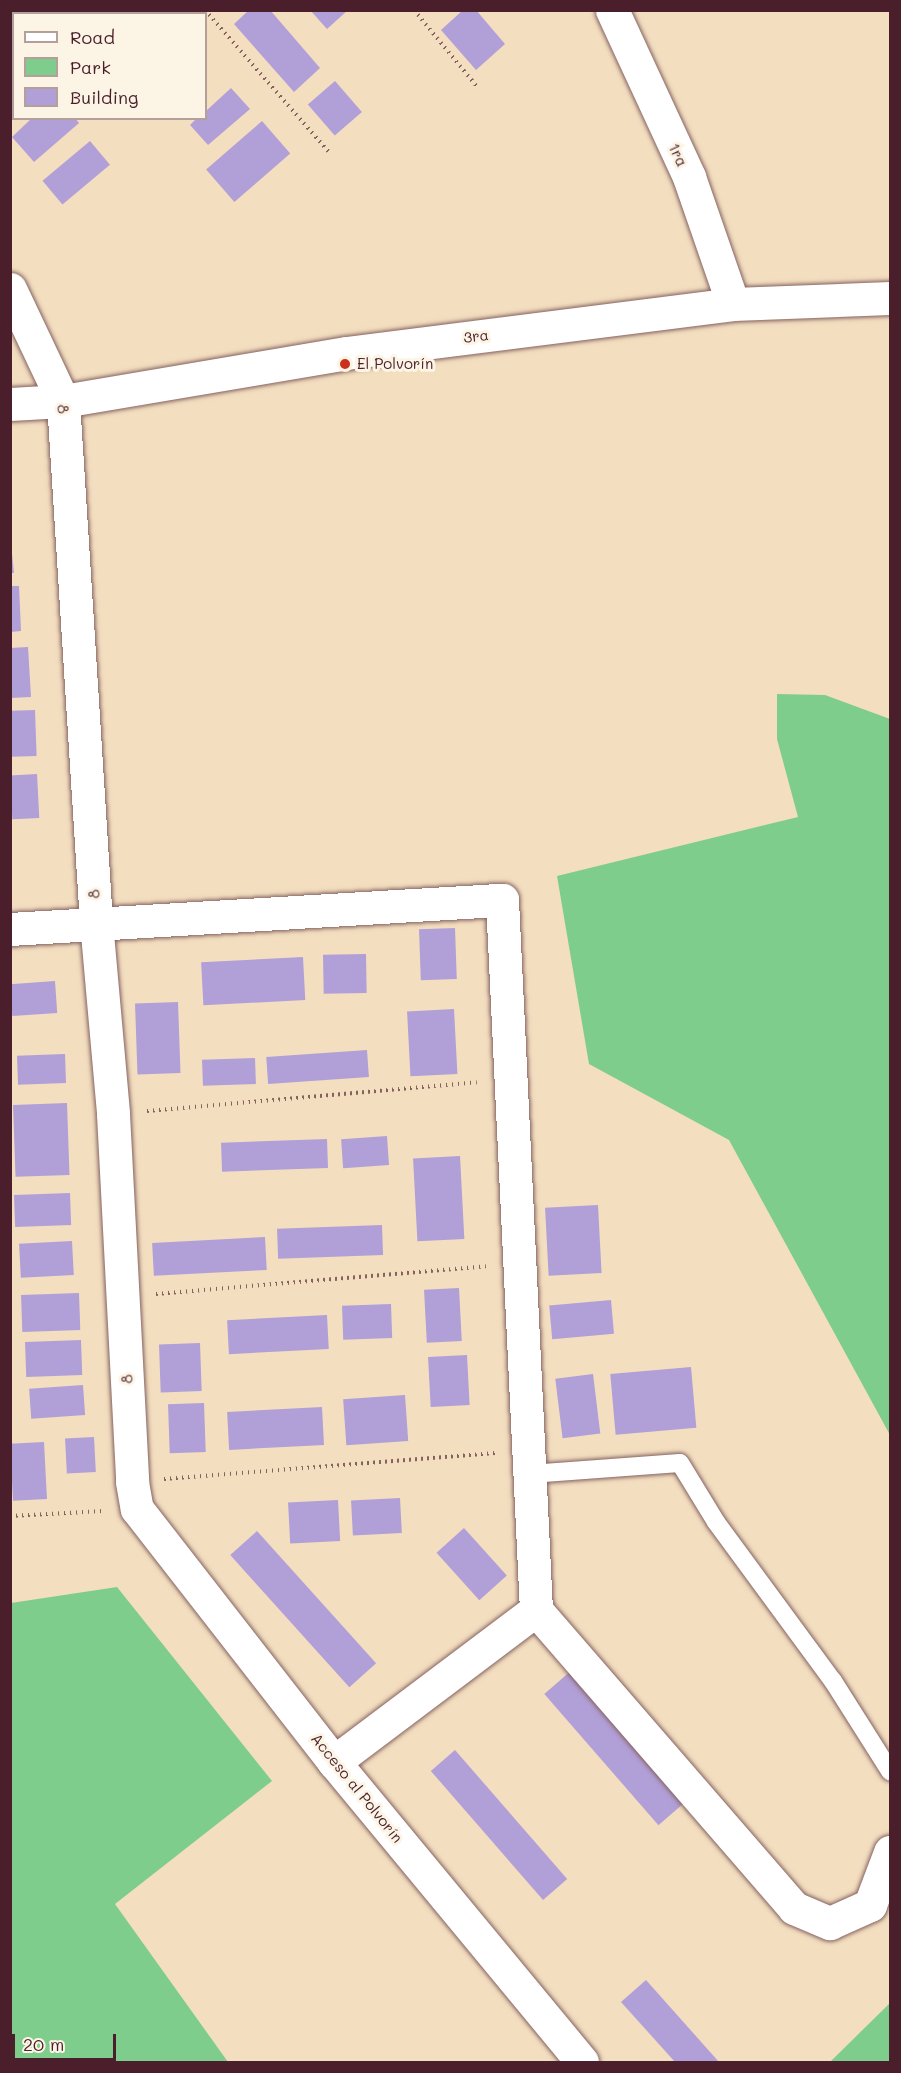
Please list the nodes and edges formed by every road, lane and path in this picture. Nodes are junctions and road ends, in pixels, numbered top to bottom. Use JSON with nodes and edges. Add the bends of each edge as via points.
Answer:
{"nodes":[{"id":1,"x":414,"y":10,"type":"edge"},
{"id":2,"x":612,"y":10,"type":"edge"},
{"id":3,"x":207,"y":12,"type":"edge"},
{"id":4,"x":478,"y":88,"type":"dead end"},
{"id":5,"x":329,"y":152,"type":"dead end"},
{"id":6,"x":10,"y":290,"type":"edge"},
{"id":7,"x":891,"y":298,"type":"edge"},
{"id":8,"x":733,"y":304,"type":"junction"},
{"id":9,"x":63,"y":401,"type":"junction"},
{"id":10,"x":10,"y":404,"type":"edge"},
{"id":11,"x":96,"y":922,"type":"junction"},
{"id":12,"x":10,"y":929,"type":"edge"},
{"id":13,"x":511,"y":1079,"type":"junction"},
{"id":14,"x":113,"y":1114,"type":"junction"},
{"id":15,"x":520,"y":1263,"type":"junction"},
{"id":16,"x":122,"y":1297,"type":"junction"},
{"id":17,"x":529,"y":1462,"type":"junction"},
{"id":18,"x":135,"y":1495,"type":"junction"},
{"id":19,"x":10,"y":1516,"type":"edge"},
{"id":20,"x":536,"y":1610,"type":"junction"},
{"id":21,"x":334,"y":1762,"type":"junction"},
{"id":22,"x":891,"y":1771,"type":"edge"},
{"id":23,"x":891,"y":1852,"type":"edge"},
{"id":24,"x":582,"y":2062,"type":"edge"}],
"edges":[{"from":1,"to":4,"type":"path"},
{"from":2,"to":8,"type":"street","name":"1ra","via":[[688,177]]},
{"from":3,"to":5,"type":"path"},
{"from":6,"to":9,"type":"street","name":"8"},
{"from":7,"to":8,"type":"street","name":"3ra"},
{"from":8,"to":9,"type":"street","name":"3ra","via":[[346,353]]},
{"from":9,"to":10,"type":"street"},
{"from":9,"to":11,"type":"street","name":"8"},
{"from":11,"to":12,"type":"street"},
{"from":11,"to":13,"type":"street","via":[[502,900]]},
{"from":11,"to":14,"type":"street","name":"8"},
{"from":13,"to":14,"type":"path"},
{"from":13,"to":15,"type":"street"},
{"from":14,"to":16,"type":"street","name":"8"},
{"from":15,"to":16,"type":"path"},
{"from":15,"to":17,"type":"street"},
{"from":16,"to":18,"type":"street","name":"8"},
{"from":17,"to":18,"type":"path"},
{"from":17,"to":20,"type":"street"},
{"from":17,"to":22,"type":"lane","via":[[680,1464],[716,1522],[833,1681]]},
{"from":18,"to":19,"type":"path"},
{"from":18,"to":21,"type":"street","name":"Acceso al Polvorín"},
{"from":20,"to":21,"type":"street"},
{"from":20,"to":23,"type":"street","via":[[794,1908],[830,1923],[870,1905]]},
{"from":21,"to":24,"type":"street","name":"Acceso al Polvorín"}]}
